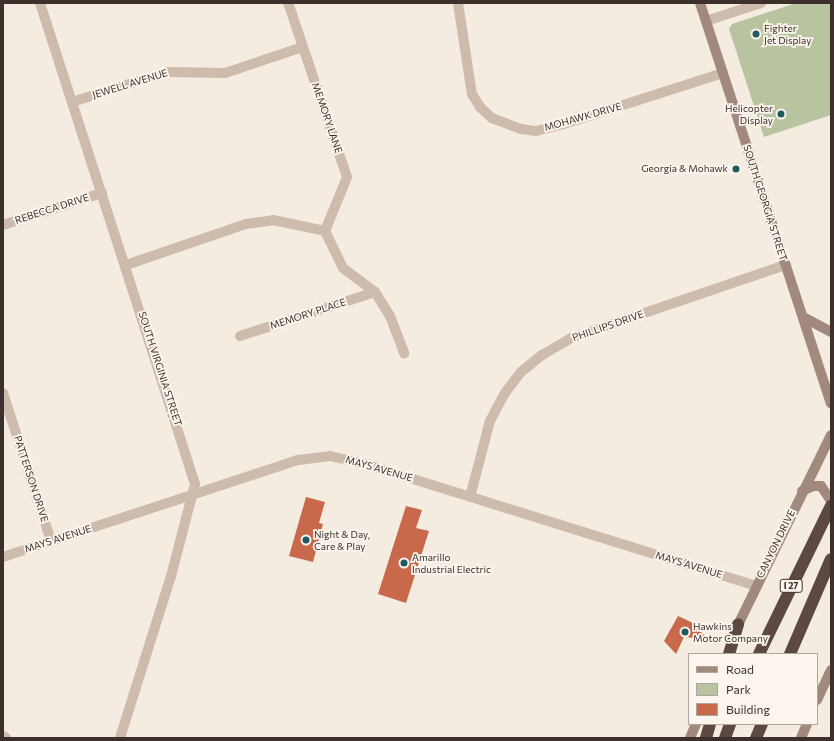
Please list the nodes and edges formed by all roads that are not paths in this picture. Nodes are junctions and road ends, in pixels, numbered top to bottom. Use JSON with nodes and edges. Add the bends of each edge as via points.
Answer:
{"nodes":[{"id":1,"x":40,"y":3,"type":"edge"},
{"id":2,"x":288,"y":3,"type":"edge"},
{"id":3,"x":458,"y":3,"type":"edge"},
{"id":4,"x":700,"y":3,"type":"edge"},
{"id":5,"x":761,"y":3,"type":"edge"},
{"id":6,"x":706,"y":21,"type":"junction"},
{"id":7,"x":303,"y":48,"type":"junction"},
{"id":8,"x":723,"y":73,"type":"junction"},
{"id":9,"x":72,"y":102,"type":"junction"},
{"id":10,"x":102,"y":193,"type":"junction"},
{"id":11,"x":3,"y":225,"type":"edge"},
{"id":12,"x":325,"y":231,"type":"junction"},
{"id":13,"x":126,"y":265,"type":"junction"},
{"id":14,"x":786,"y":265,"type":"junction"},
{"id":15,"x":375,"y":292,"type":"junction"},
{"id":16,"x":803,"y":317,"type":"junction"},
{"id":17,"x":831,"y":332,"type":"edge"},
{"id":18,"x":240,"y":336,"type":"dead end"},
{"id":19,"x":404,"y":353,"type":"dead end"},
{"id":20,"x":3,"y":393,"type":"edge"},
{"id":21,"x":831,"y":403,"type":"edge"},
{"id":22,"x":831,"y":436,"type":"edge"},
{"id":23,"x":802,"y":491,"type":"junction"},
{"id":24,"x":195,"y":494,"type":"junction"},
{"id":25,"x":470,"y":497,"type":"junction"},
{"id":26,"x":831,"y":501,"type":"edge"},
{"id":27,"x":831,"y":506,"type":"edge"},
{"id":28,"x":51,"y":541,"type":"junction"},
{"id":29,"x":3,"y":557,"type":"edge"},
{"id":30,"x":831,"y":559,"type":"edge"},
{"id":31,"x":756,"y":586,"type":"junction"},
{"id":32,"x":738,"y":624,"type":"junction"},
{"id":33,"x":725,"y":653,"type":"edge"},
{"id":34,"x":729,"y":653,"type":"edge"},
{"id":35,"x":759,"y":653,"type":"edge"},
{"id":36,"x":790,"y":653,"type":"edge"},
{"id":37,"x":831,"y":670,"type":"edge"},
{"id":38,"x":818,"y":698,"type":"edge"},
{"id":39,"x":696,"y":725,"type":"edge"},
{"id":40,"x":710,"y":725,"type":"edge"},
{"id":41,"x":730,"y":725,"type":"edge"},
{"id":42,"x":762,"y":725,"type":"edge"},
{"id":43,"x":807,"y":725,"type":"edge"},
{"id":44,"x":3,"y":736,"type":"edge"},
{"id":45,"x":6,"y":738,"type":"edge"},
{"id":46,"x":120,"y":738,"type":"edge"},
{"id":47,"x":690,"y":738,"type":"edge"},
{"id":48,"x":706,"y":738,"type":"edge"},
{"id":49,"x":725,"y":738,"type":"edge"},
{"id":50,"x":756,"y":738,"type":"edge"},
{"id":51,"x":801,"y":738,"type":"edge"}],
"edges":[{"from":1,"to":9,"type":"street","name":"SOUTH VIRGINIA STREET"},
{"from":2,"to":7,"type":"street","name":"MEMORY LANE"},
{"from":3,"to":8,"type":"street","name":"MOHAWK DRIVE","via":[[472,94],[480,107],[492,118],[521,129],[536,131],[564,124]]},
{"from":4,"to":6,"type":"main road","name":"SOUTH GEORGIA STREET"},
{"from":5,"to":6,"type":"street"},
{"from":6,"to":8,"type":"main road","name":"SOUTH GEORGIA STREET"},
{"from":7,"to":9,"type":"street","name":"JEWELL AVENUE","via":[[225,73],[168,72]]},
{"from":7,"to":12,"type":"street","name":"MEMORY LANE","via":[[347,178]]},
{"from":8,"to":14,"type":"main road","name":"SOUTH GEORGIA STREET"},
{"from":9,"to":10,"type":"street","name":"SOUTH VIRGINIA STREET"},
{"from":10,"to":11,"type":"street","name":"REBECCA DRIVE"},
{"from":10,"to":13,"type":"street","name":"SOUTH VIRGINIA STREET"},
{"from":12,"to":13,"type":"street","via":[[273,220],[246,224]]},
{"from":12,"to":15,"type":"street","via":[[343,268]]},
{"from":13,"to":24,"type":"street","name":"SOUTH VIRGINIA STREET","via":[[193,468]]},
{"from":14,"to":16,"type":"main road","name":"SOUTH GEORGIA STREET"},
{"from":14,"to":25,"type":"street","name":"PHILLIPS DRIVE","via":[[571,338],[542,355],[521,372],[505,393],[490,421]]},
{"from":15,"to":18,"type":"street","name":"MEMORY PLACE"},
{"from":15,"to":19,"type":"street","via":[[390,316]]},
{"from":16,"to":17,"type":"main road"},
{"from":16,"to":21,"type":"main road","name":"SOUTH GEORGIA STREET"},
{"from":20,"to":28,"type":"street","name":"PATTERSON DRIVE"},
{"from":22,"to":23,"type":"main road","name":"CANYON DRIVE"},
{"from":23,"to":26,"type":"main road","via":[[813,486],[821,486]]},
{"from":23,"to":31,"type":"main road","name":"CANYON DRIVE"},
{"from":24,"to":25,"type":"street","name":"MAYS AVENUE","via":[[298,460],[330,456]]},
{"from":24,"to":28,"type":"street","name":"MAYS AVENUE"},
{"from":24,"to":46,"type":"street","name":"SOUTH VIRGINIA STREET"},
{"from":25,"to":31,"type":"street","name":"MAYS AVENUE"},
{"from":27,"to":35,"type":"highway","number":"I 27"},
{"from":28,"to":29,"type":"street","name":"MAYS AVENUE"},
{"from":30,"to":36,"type":"highway","number":"I 27"},
{"from":31,"to":32,"type":"main road","name":"CANYON DRIVE"},
{"from":32,"to":33,"type":"main road","name":"CANYON DRIVE"},
{"from":32,"to":34,"type":"highway"},
{"from":37,"to":38,"type":"main road"},
{"from":39,"to":47,"type":"main road"},
{"from":40,"to":48,"type":"highway"},
{"from":41,"to":49,"type":"highway"},
{"from":42,"to":50,"type":"highway"},
{"from":43,"to":51,"type":"main road"},
{"from":44,"to":45,"type":"street"}]}
